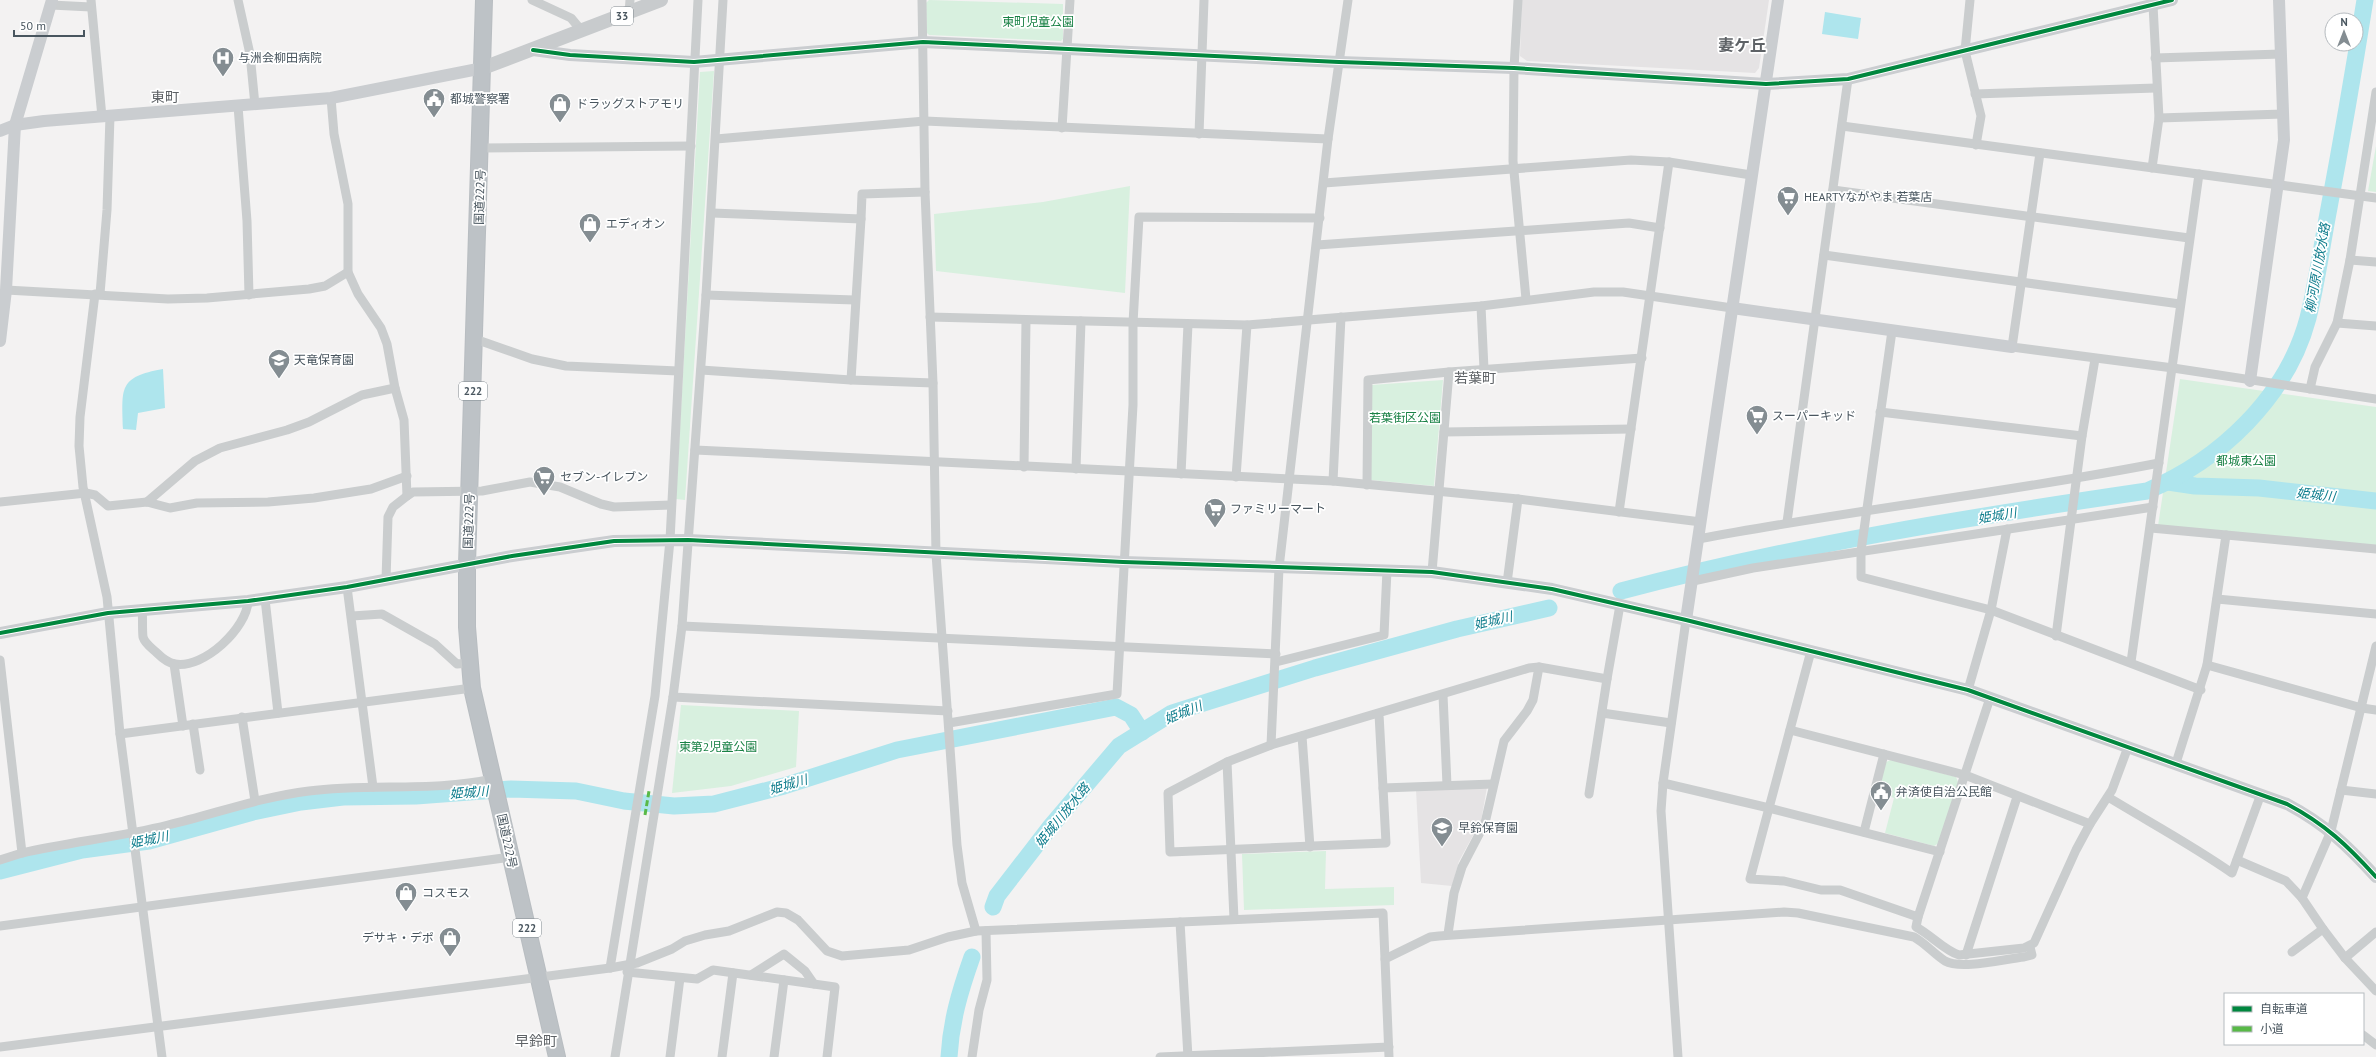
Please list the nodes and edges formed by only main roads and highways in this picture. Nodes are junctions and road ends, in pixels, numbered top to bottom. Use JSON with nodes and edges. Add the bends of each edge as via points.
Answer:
{"nodes":[{"id":1,"x":484,"y":0,"type":"edge"},
{"id":2,"x":661,"y":0,"type":"edge"},
{"id":3,"x":630,"y":6,"type":"edge"},
{"id":4,"x":483,"y":68,"type":"junction"},
{"id":5,"x":557,"y":1057,"type":"edge"}],
"edges":[{"from":1,"to":4,"type":"highway","name":"国道222号","number":"222"},
{"from":2,"to":3,"type":"main road","number":"33"},
{"from":3,"to":4,"type":"main road","number":"33","via":[[581,30]]},
{"from":4,"to":5,"type":"highway","name":"国道222号","number":"222","via":[[467,565],[469,664],[472,688]]}]}
